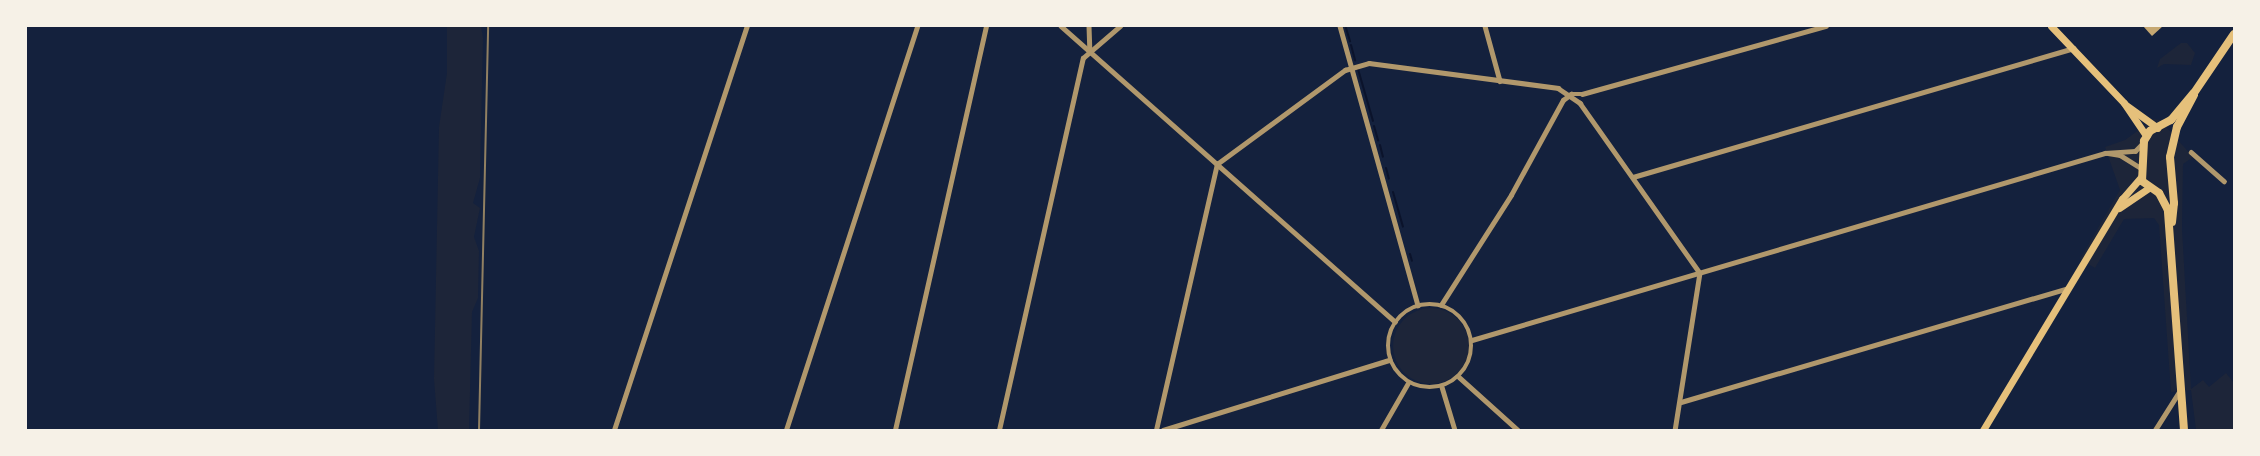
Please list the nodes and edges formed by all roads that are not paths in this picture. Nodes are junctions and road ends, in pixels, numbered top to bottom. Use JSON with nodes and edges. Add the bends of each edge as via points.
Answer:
{"nodes":[{"id":1,"x":747,"y":26,"type":"edge"},
{"id":2,"x":917,"y":26,"type":"edge"},
{"id":3,"x":986,"y":26,"type":"edge"},
{"id":4,"x":1062,"y":26,"type":"edge"},
{"id":5,"x":1089,"y":26,"type":"edge"},
{"id":6,"x":1120,"y":26,"type":"edge"},
{"id":7,"x":1340,"y":26,"type":"edge"},
{"id":8,"x":1485,"y":26,"type":"edge"},
{"id":9,"x":1826,"y":26,"type":"edge"},
{"id":10,"x":2051,"y":26,"type":"edge"},
{"id":11,"x":2235,"y":34,"type":"edge"},
{"id":12,"x":2073,"y":48,"type":"junction"},
{"id":13,"x":1090,"y":50,"type":"junction"},
{"id":14,"x":1352,"y":66,"type":"junction"},
{"id":15,"x":1500,"y":81,"type":"junction"},
{"id":16,"x":2194,"y":93,"type":"junction"},
{"id":17,"x":1571,"y":94,"type":"junction"},
{"id":18,"x":2124,"y":103,"type":"junction"},
{"id":19,"x":2158,"y":128,"type":"junction"},
{"id":20,"x":2145,"y":139,"type":"junction"},
{"id":21,"x":2174,"y":141,"type":"junction"},
{"id":22,"x":2190,"y":152,"type":"dead end"},
{"id":23,"x":2105,"y":153,"type":"junction"},
{"id":24,"x":1217,"y":164,"type":"junction"},
{"id":25,"x":2142,"y":173,"type":"junction"},
{"id":26,"x":1633,"y":177,"type":"junction"},
{"id":27,"x":2224,"y":181,"type":"dead end"},
{"id":28,"x":2170,"y":183,"type":"junction"},
{"id":29,"x":2151,"y":189,"type":"junction"},
{"id":30,"x":2117,"y":210,"type":"junction"},
{"id":31,"x":2169,"y":236,"type":"junction"},
{"id":32,"x":1700,"y":273,"type":"junction"},
{"id":33,"x":2069,"y":288,"type":"junction"},
{"id":34,"x":1418,"y":305,"type":"junction"},
{"id":35,"x":1441,"y":305,"type":"junction"},
{"id":36,"x":1395,"y":321,"type":"junction"},
{"id":37,"x":1472,"y":340,"type":"junction"},
{"id":38,"x":1389,"y":360,"type":"junction"},
{"id":39,"x":1459,"y":377,"type":"junction"},
{"id":40,"x":1408,"y":383,"type":"junction"},
{"id":41,"x":1442,"y":387,"type":"junction"},
{"id":42,"x":2179,"y":392,"type":"junction"},
{"id":43,"x":1681,"y":402,"type":"junction"},
{"id":44,"x":614,"y":430,"type":"edge"},
{"id":45,"x":786,"y":430,"type":"edge"},
{"id":46,"x":894,"y":430,"type":"edge"},
{"id":47,"x":999,"y":430,"type":"edge"},
{"id":48,"x":1155,"y":430,"type":"edge"},
{"id":49,"x":1162,"y":430,"type":"edge"},
{"id":50,"x":1381,"y":430,"type":"edge"},
{"id":51,"x":1455,"y":430,"type":"edge"},
{"id":52,"x":1518,"y":430,"type":"edge"},
{"id":53,"x":1675,"y":430,"type":"edge"},
{"id":54,"x":1983,"y":430,"type":"edge"},
{"id":55,"x":2155,"y":430,"type":"edge"},
{"id":56,"x":2184,"y":430,"type":"edge"}],
"edges":[{"from":1,"to":44,"type":"street"},
{"from":2,"to":45,"type":"street"},
{"from":3,"to":46,"type":"street"},
{"from":4,"to":13,"type":"street"},
{"from":5,"to":13,"type":"street"},
{"from":6,"to":13,"type":"street"},
{"from":7,"to":14,"type":"street"},
{"from":8,"to":15,"type":"street"},
{"from":9,"to":17,"type":"street"},
{"from":10,"to":12,"type":"main road"},
{"from":11,"to":16,"type":"main road"},
{"from":12,"to":18,"type":"main road"},
{"from":12,"to":26,"type":"street"},
{"from":13,"to":24,"type":"street"},
{"from":13,"to":47,"type":"street","via":[[1083,58]]},
{"from":14,"to":15,"type":"street","via":[[1369,63]]},
{"from":14,"to":24,"type":"street"},
{"from":14,"to":34,"type":"street"},
{"from":15,"to":17,"type":"street","via":[[1558,88]]},
{"from":16,"to":19,"type":"main road","via":[[2171,120]]},
{"from":16,"to":21,"type":"main road"},
{"from":17,"to":26,"type":"street"},
{"from":17,"to":35,"type":"street","via":[[1563,100],[1511,195]]},
{"from":18,"to":19,"type":"main road"},
{"from":18,"to":20,"type":"main road"},
{"from":19,"to":20,"type":"main road"},
{"from":19,"to":21,"type":"main road","via":[[2167,131]]},
{"from":20,"to":23,"type":"street","via":[[2135,151]]},
{"from":20,"to":25,"type":"main road"},
{"from":21,"to":28,"type":"main road"},
{"from":22,"to":27,"type":"street"},
{"from":23,"to":25,"type":"street","via":[[2120,155]]},
{"from":23,"to":32,"type":"street"},
{"from":24,"to":36,"type":"street"},
{"from":24,"to":48,"type":"street"},
{"from":25,"to":29,"type":"main road"},
{"from":25,"to":30,"type":"main road"},
{"from":26,"to":32,"type":"street"},
{"from":28,"to":29,"type":"main road"},
{"from":28,"to":31,"type":"main road","via":[[2174,211]]},
{"from":29,"to":30,"type":"main road"},
{"from":29,"to":31,"type":"main road","via":[[2166,204]]},
{"from":30,"to":33,"type":"main road"},
{"from":31,"to":42,"type":"main road"},
{"from":32,"to":37,"type":"street"},
{"from":32,"to":43,"type":"street"},
{"from":33,"to":43,"type":"street"},
{"from":33,"to":54,"type":"main road"},
{"from":34,"to":35,"type":"street"},
{"from":34,"to":36,"type":"street"},
{"from":35,"to":37,"type":"street","via":[[1461,318]]},
{"from":36,"to":38,"type":"street","via":[[1389,334]]},
{"from":37,"to":39,"type":"street","via":[[1467,366]]},
{"from":38,"to":40,"type":"street"},
{"from":38,"to":49,"type":"street"},
{"from":39,"to":41,"type":"street"},
{"from":39,"to":52,"type":"street"},
{"from":40,"to":41,"type":"street","via":[[1419,388]]},
{"from":40,"to":50,"type":"street"},
{"from":41,"to":51,"type":"street"},
{"from":42,"to":55,"type":"street"},
{"from":42,"to":56,"type":"main road"},
{"from":43,"to":53,"type":"street"}]}
